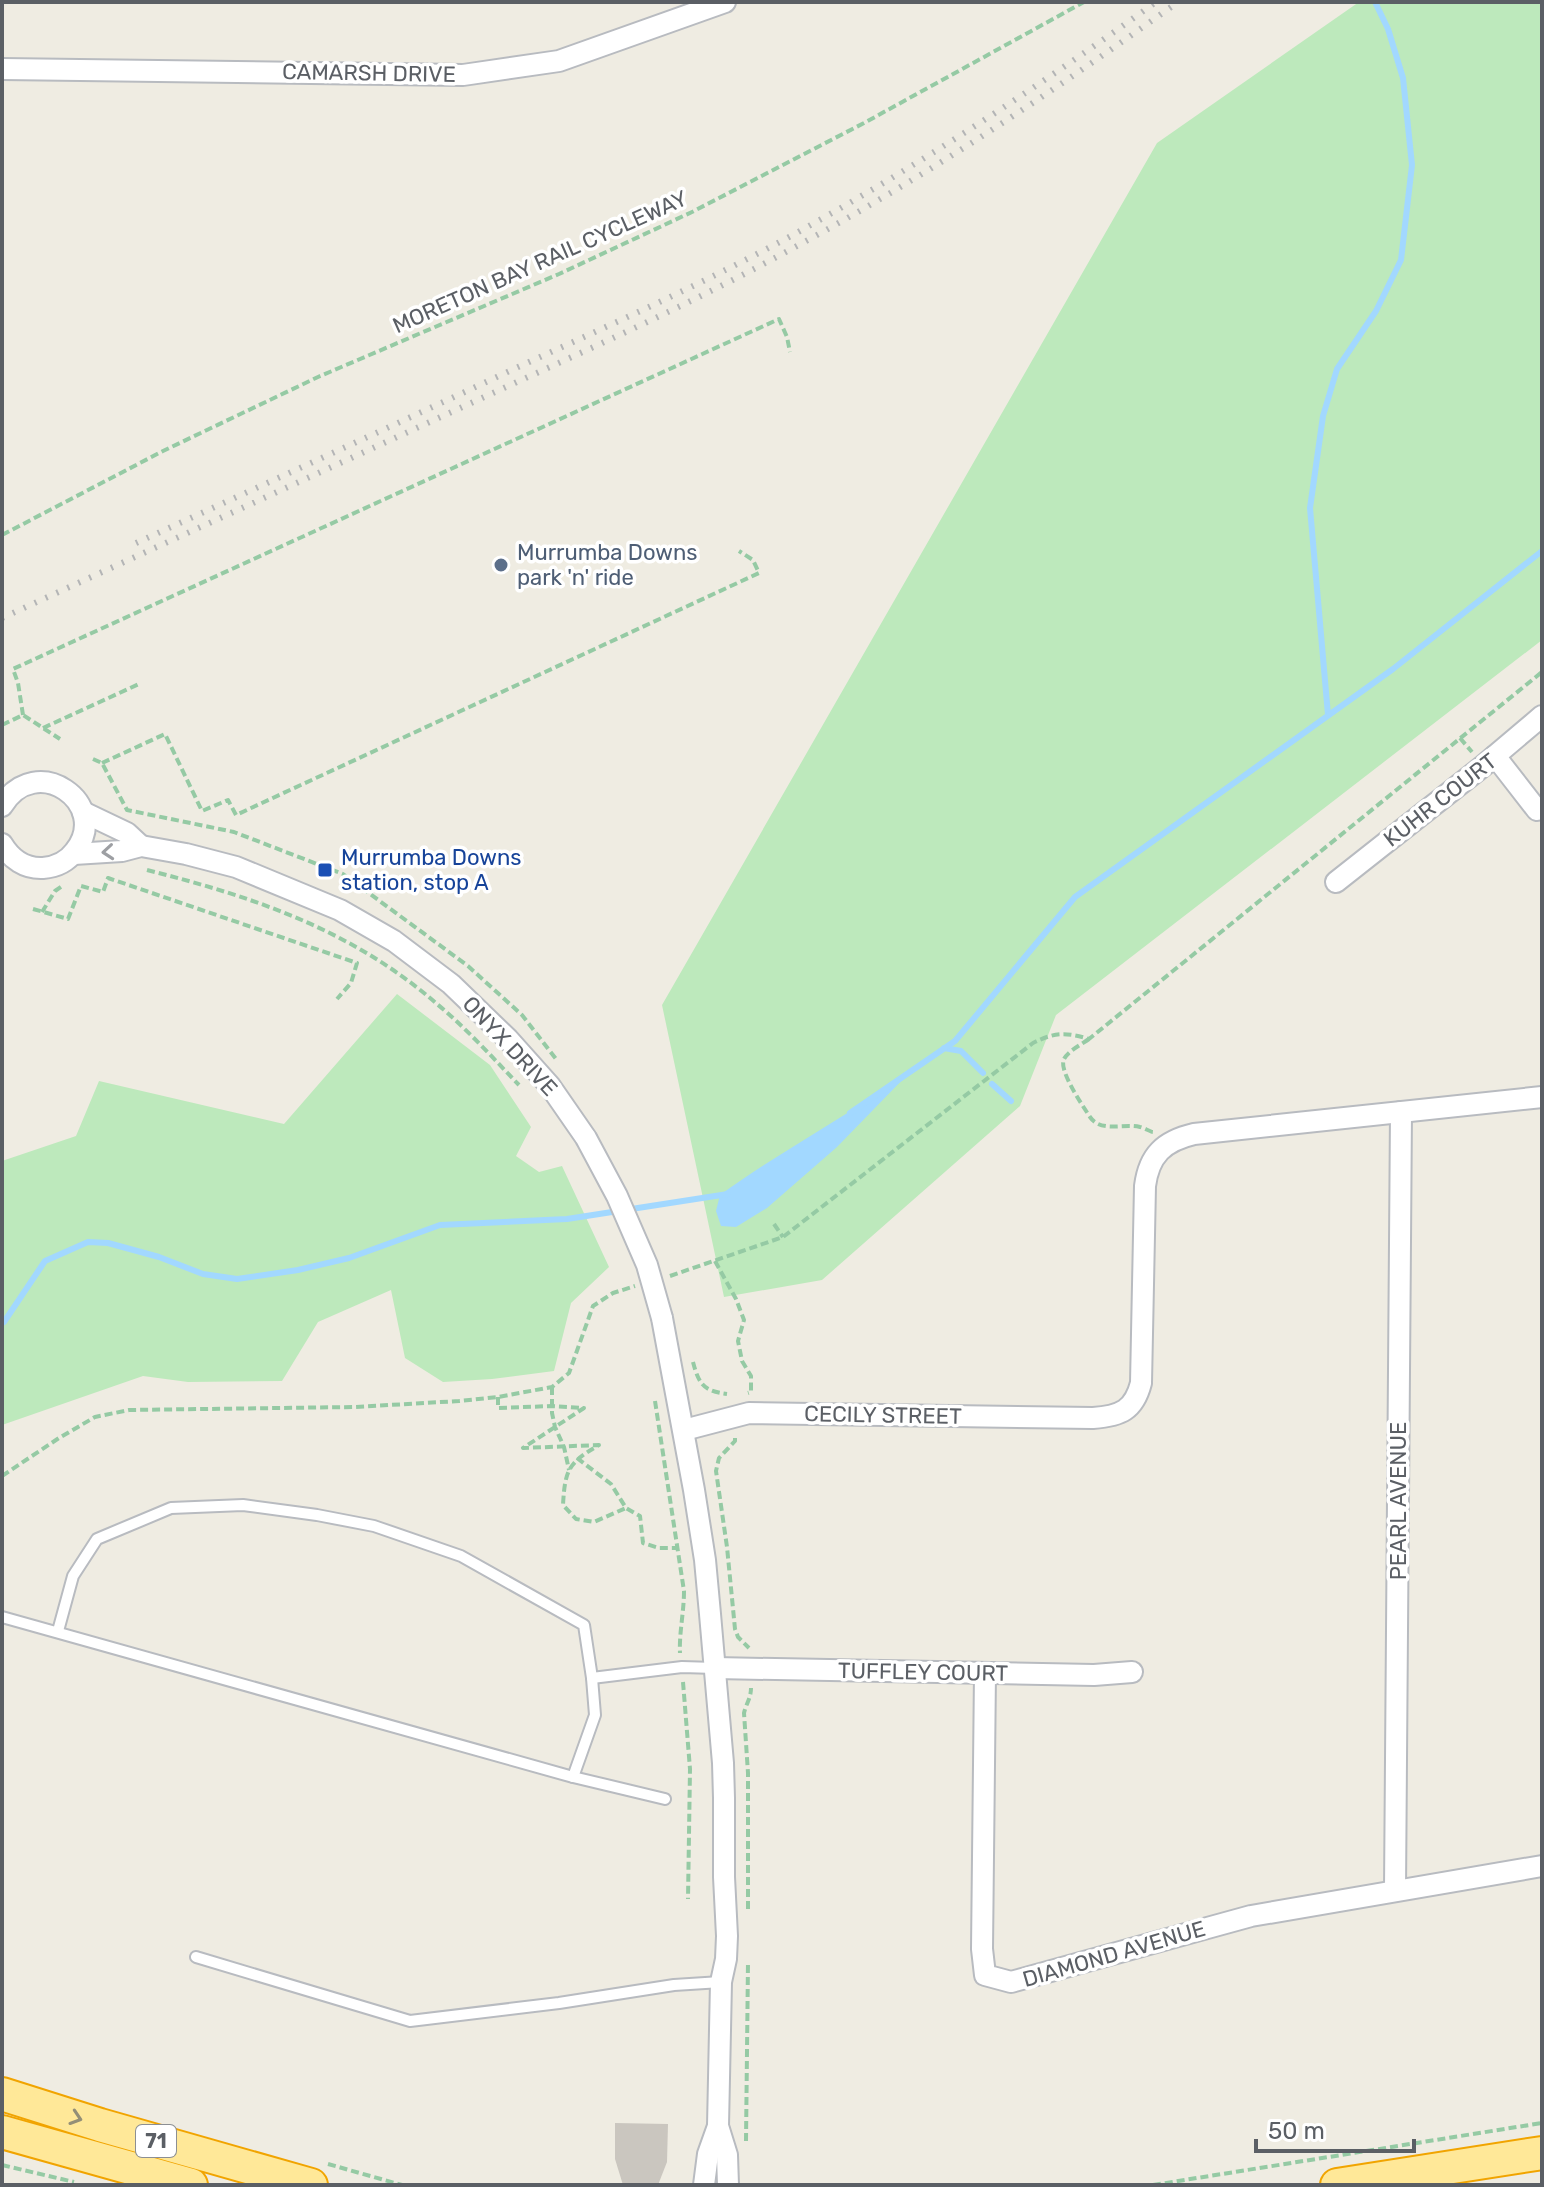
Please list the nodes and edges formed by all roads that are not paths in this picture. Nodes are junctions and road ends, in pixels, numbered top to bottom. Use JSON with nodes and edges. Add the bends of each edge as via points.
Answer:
{"nodes":[{"id":1,"x":725,"y":2,"type":"edge"},
{"id":2,"x":679,"y":10,"type":"edge"},
{"id":3,"x":2,"y":69,"type":"edge"},
{"id":4,"x":1542,"y":716,"type":"edge"},
{"id":5,"x":1495,"y":756,"type":"junction"},
{"id":6,"x":5,"y":799,"type":"edge"},
{"id":7,"x":1537,"y":810,"type":"dead end"},
{"id":8,"x":83,"y":812,"type":"junction"},
{"id":9,"x":2,"y":844,"type":"edge"},
{"id":10,"x":141,"y":846,"type":"junction"},
{"id":11,"x":74,"y":854,"type":"junction"},
{"id":12,"x":1336,"y":882,"type":"dead end"},
{"id":13,"x":1542,"y":1097,"type":"edge"},
{"id":14,"x":1401,"y":1112,"type":"junction"},
{"id":15,"x":684,"y":1430,"type":"junction"},
{"id":16,"x":2,"y":1617,"type":"edge"},
{"id":17,"x":58,"y":1631,"type":"junction"},
{"id":18,"x":715,"y":1668,"type":"junction"},
{"id":19,"x":1132,"y":1672,"type":"dead end"},
{"id":20,"x":985,"y":1673,"type":"junction"},
{"id":21,"x":592,"y":1678,"type":"junction"},
{"id":22,"x":573,"y":1777,"type":"junction"},
{"id":23,"x":665,"y":1799,"type":"dead end"},
{"id":24,"x":1542,"y":1866,"type":"edge"},
{"id":25,"x":1395,"y":1890,"type":"junction"},
{"id":26,"x":196,"y":1957,"type":"dead end"},
{"id":27,"x":721,"y":1982,"type":"junction"},
{"id":28,"x":2,"y":2094,"type":"edge"},
{"id":29,"x":718,"y":2126,"type":"junction"},
{"id":30,"x":2,"y":2132,"type":"edge"},
{"id":31,"x":1542,"y":2153,"type":"edge"},
{"id":32,"x":191,"y":2185,"type":"edge"},
{"id":33,"x":311,"y":2185,"type":"edge"},
{"id":34,"x":704,"y":2185,"type":"edge"},
{"id":35,"x":728,"y":2185,"type":"edge"},
{"id":36,"x":1337,"y":2185,"type":"edge"}],
"edges":[{"from":1,"to":2,"type":"street","name":"CAMARSH DRIVE"},
{"from":2,"to":3,"type":"street","name":"CAMARSH DRIVE","via":[[559,61],[463,75]]},
{"from":4,"to":5,"type":"street","name":"KUHR COURT"},
{"from":5,"to":7,"type":"street"},
{"from":5,"to":12,"type":"street","name":"KUHR COURT"},
{"from":6,"to":8,"type":"street","name":"ONYX DRIVE","via":[[28,783],[51,783],[71,793]]},
{"from":8,"to":10,"type":"street","name":"ONYX DRIVE","via":[[127,833]]},
{"from":8,"to":11,"type":"street","via":[[84,834]]},
{"from":9,"to":11,"type":"street","name":"ONYX DRIVE","via":[[17,861],[37,868],[58,865]]},
{"from":10,"to":11,"type":"street","name":"ONYX DRIVE","one_way":true},
{"from":10,"to":15,"type":"street","name":"ONYX DRIVE","bridge":true,"via":[[236,867],[340,910],[394,941],[451,984],[508,1039],[550,1086],[617,1196],[647,1265]]},
{"from":13,"to":14,"type":"street"},
{"from":14,"to":15,"type":"street","name":"CECILY STREET","via":[[1194,1134],[1165,1146],[1153,1159],[1145,1186],[1141,1383],[1131,1406],[1120,1414],[1093,1418],[749,1413]]},
{"from":14,"to":25,"type":"street","name":"PEARL AVENUE"},
{"from":15,"to":18,"type":"street","via":[[705,1560]]},
{"from":16,"to":17,"type":"lane"},
{"from":17,"to":21,"type":"lane","via":[[73,1576],[97,1539],[171,1508],[243,1505],[374,1526],[461,1556],[584,1625]]},
{"from":17,"to":22,"type":"lane"},
{"from":18,"to":20,"type":"street","name":"TUFFLEY COURT"},
{"from":18,"to":21,"type":"lane"},
{"from":18,"to":27,"type":"street","via":[[727,1936]]},
{"from":19,"to":20,"type":"street","name":"TUFFLEY COURT"},
{"from":20,"to":25,"type":"street","name":"DIAMOND AVENUE","via":[[985,1975],[1011,1982],[1251,1916]]},
{"from":21,"to":22,"type":"lane","via":[[595,1715]]},
{"from":22,"to":23,"type":"lane"},
{"from":24,"to":25,"type":"street","name":"DIAMOND AVENUE"},
{"from":26,"to":27,"type":"lane","via":[[410,2021]]},
{"from":27,"to":29,"type":"street"},
{"from":28,"to":33,"type":"highway","number":"71","one_way":true},
{"from":29,"to":34,"type":"street"},
{"from":29,"to":35,"type":"street","via":[[727,2155]]},
{"from":30,"to":32,"type":"highway","number":"71"},
{"from":31,"to":36,"type":"highway"}]}
